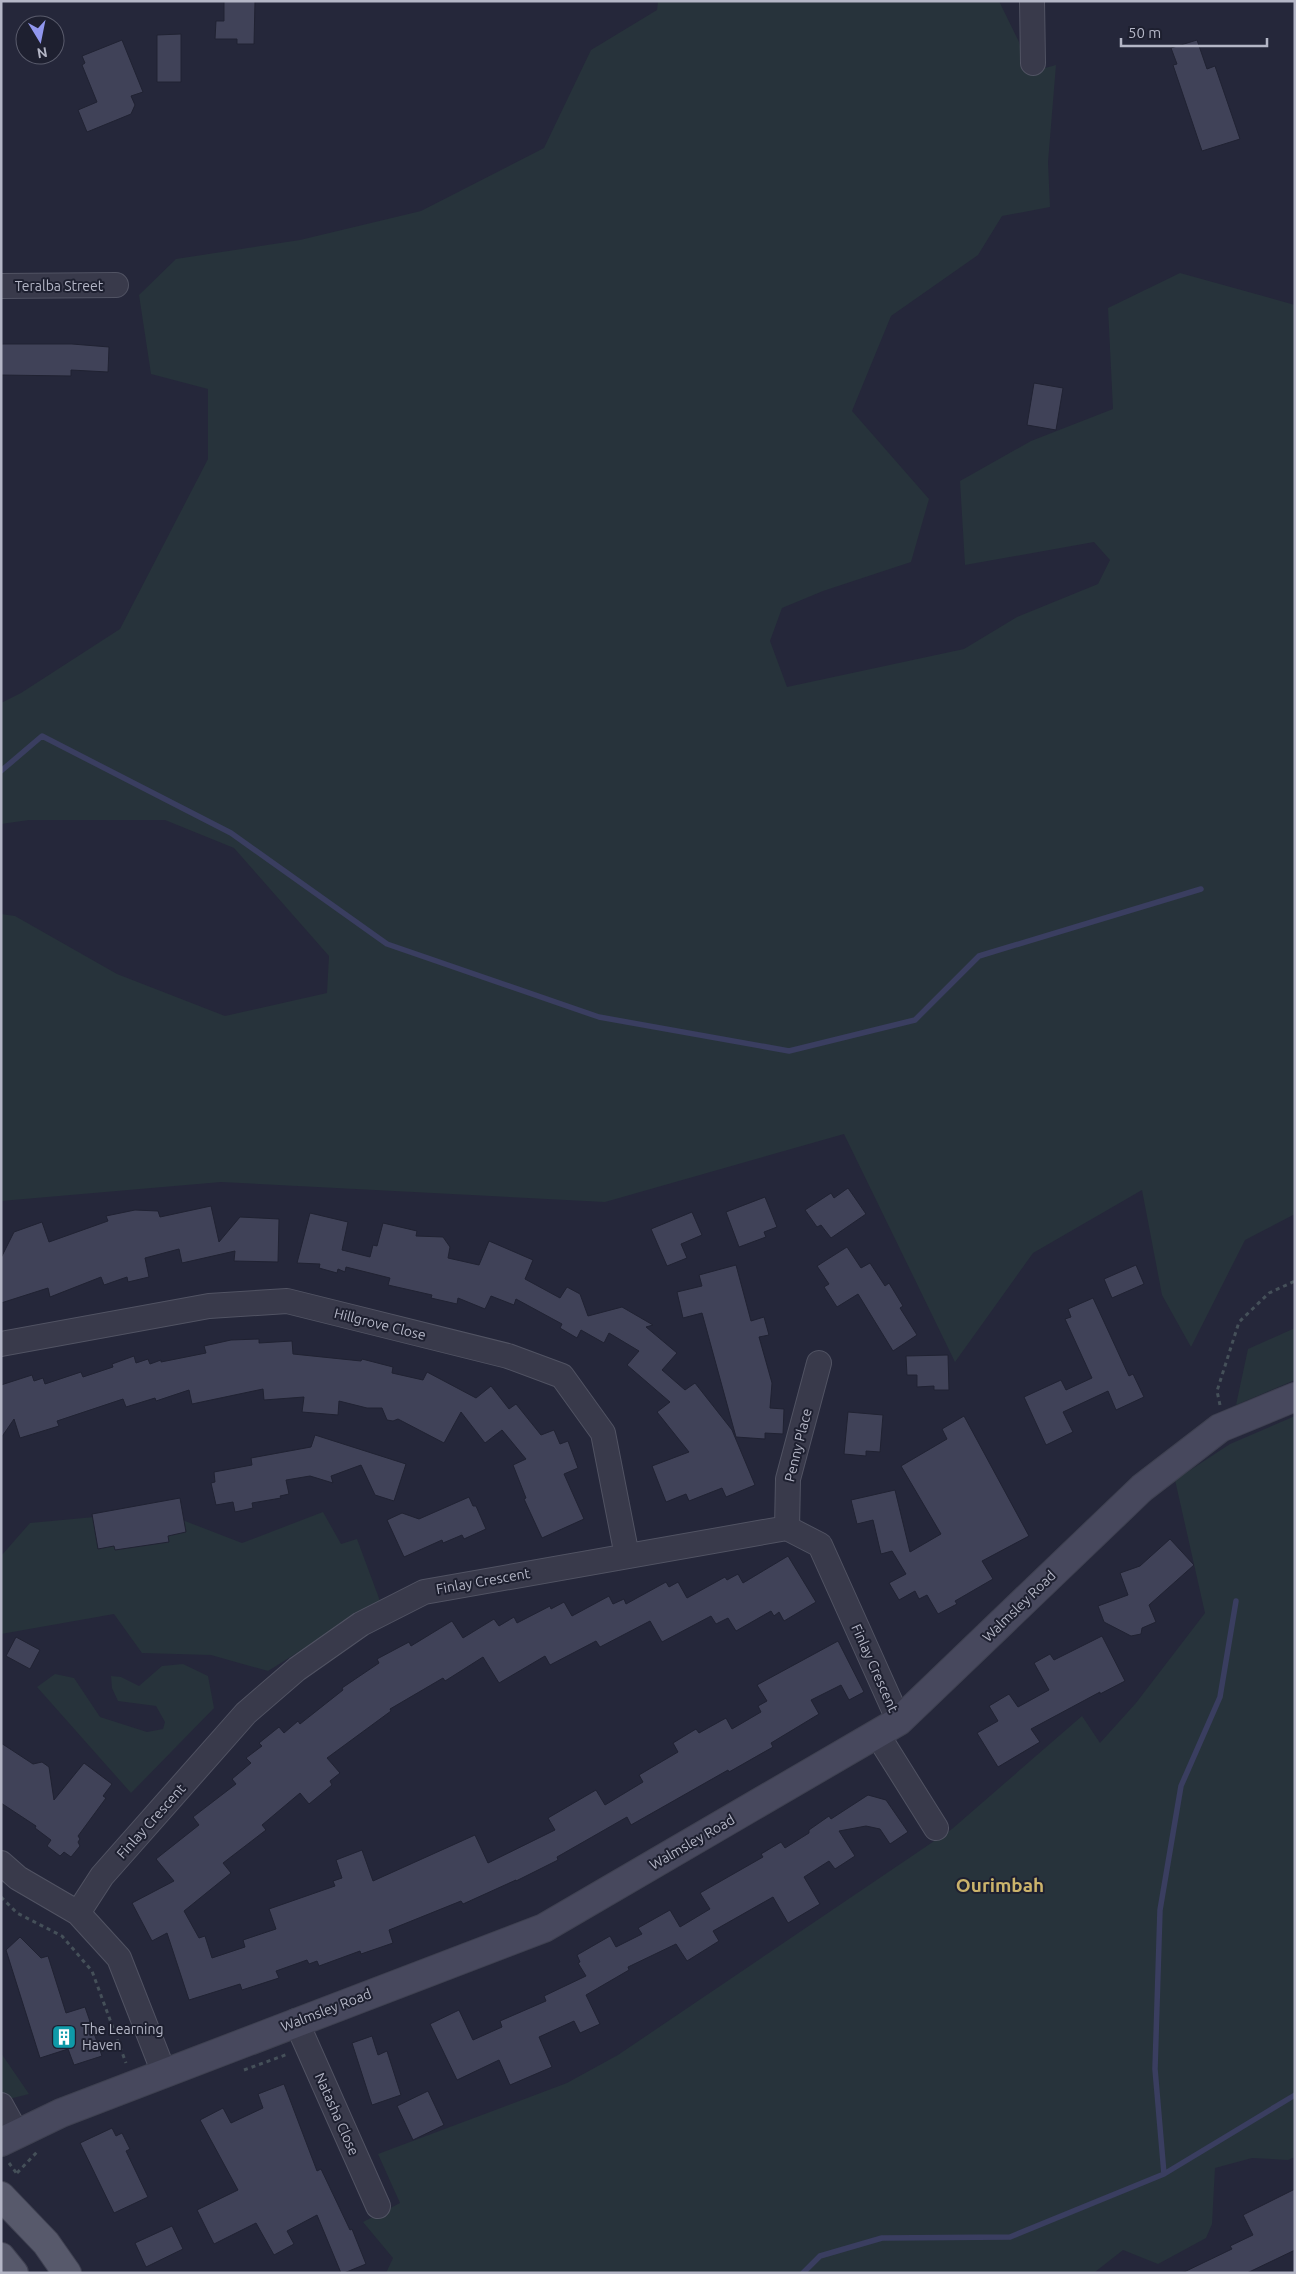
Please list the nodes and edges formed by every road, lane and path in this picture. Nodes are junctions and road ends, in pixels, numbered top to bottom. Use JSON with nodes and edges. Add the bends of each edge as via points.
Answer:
{"nodes":[{"id":1,"x":1032,"y":1,"type":"edge"},
{"id":2,"x":1032,"y":63,"type":"dead end"},
{"id":3,"x":116,"y":285,"type":"dead end"},
{"id":4,"x":1,"y":286,"type":"edge"},
{"id":5,"x":1295,"y":1281,"type":"edge"},
{"id":6,"x":1,"y":1344,"type":"edge"},
{"id":7,"x":819,"y":1363,"type":"dead end"},
{"id":8,"x":1295,"y":1397,"type":"edge"},
{"id":9,"x":1225,"y":1426,"type":"junction"},
{"id":10,"x":786,"y":1528,"type":"junction"},
{"id":11,"x":627,"y":1556,"type":"junction"},
{"id":12,"x":888,"y":1727,"type":"junction"},
{"id":13,"x":936,"y":1828,"type":"dead end"},
{"id":14,"x":1,"y":1863,"type":"edge"},
{"id":15,"x":1,"y":1897,"type":"edge"},
{"id":16,"x":78,"y":1913,"type":"junction"},
{"id":17,"x":296,"y":2022,"type":"junction"},
{"id":18,"x":307,"y":2047,"type":"junction"},
{"id":19,"x":127,"y":2067,"type":"dead end"},
{"id":20,"x":241,"y":2071,"type":"dead end"},
{"id":21,"x":164,"y":2073,"type":"junction"},
{"id":22,"x":1,"y":2105,"type":"edge"},
{"id":23,"x":9,"y":2138,"type":"edge"},
{"id":24,"x":39,"y":2150,"type":"dead end"},
{"id":25,"x":17,"y":2173,"type":"dead end"},
{"id":26,"x":1,"y":2196,"type":"edge"},
{"id":27,"x":378,"y":2206,"type":"dead end"},
{"id":28,"x":1,"y":2257,"type":"edge"},
{"id":29,"x":14,"y":2273,"type":"edge"},
{"id":30,"x":67,"y":2273,"type":"edge"}],
"edges":[{"from":1,"to":2,"type":"street"},
{"from":3,"to":4,"type":"street","name":"Teralba Street"},
{"from":5,"to":9,"type":"path","via":[[1270,1293],[1239,1322],[1217,1391]]},
{"from":6,"to":11,"type":"street","name":"Hillgrove Close","via":[[209,1306],[287,1301],[508,1356],[562,1376],[603,1433]]},
{"from":7,"to":10,"type":"street","name":"Penny Place","via":[[788,1479]]},
{"from":8,"to":9,"type":"street","name":"Walmsley Road"},
{"from":9,"to":12,"type":"street","name":"Walmsley Road","via":[[1142,1488]]},
{"from":10,"to":11,"type":"street","name":"Finlay Crescent"},
{"from":10,"to":12,"type":"street","name":"Finlay Crescent","via":[[820,1545]]},
{"from":11,"to":16,"type":"street","name":"Finlay Crescent","via":[[424,1592],[361,1624],[297,1670],[246,1713],[102,1876]]},
{"from":12,"to":13,"type":"street","name":"Finlay Crescent"},
{"from":12,"to":17,"type":"street","name":"Walmsley Road","via":[[544,1928]]},
{"from":14,"to":16,"type":"street","via":[[18,1878]]},
{"from":15,"to":19,"type":"path","via":[[17,1913],[62,1936],[92,1971]]},
{"from":16,"to":21,"type":"street","via":[[120,1958]]},
{"from":17,"to":18,"type":"street","name":"Natasha Close"},
{"from":17,"to":21,"type":"street","name":"Walmsley Road"},
{"from":18,"to":20,"type":"path"},
{"from":18,"to":27,"type":"street","name":"Natasha Close"},
{"from":21,"to":23,"type":"street","name":"Walmsley Road","via":[[60,2113]]},
{"from":22,"to":23,"type":"street"},
{"from":24,"to":25,"type":"path"},
{"from":26,"to":30,"type":"main road","via":[[46,2243]]},
{"from":28,"to":29,"type":"main road"}]}
